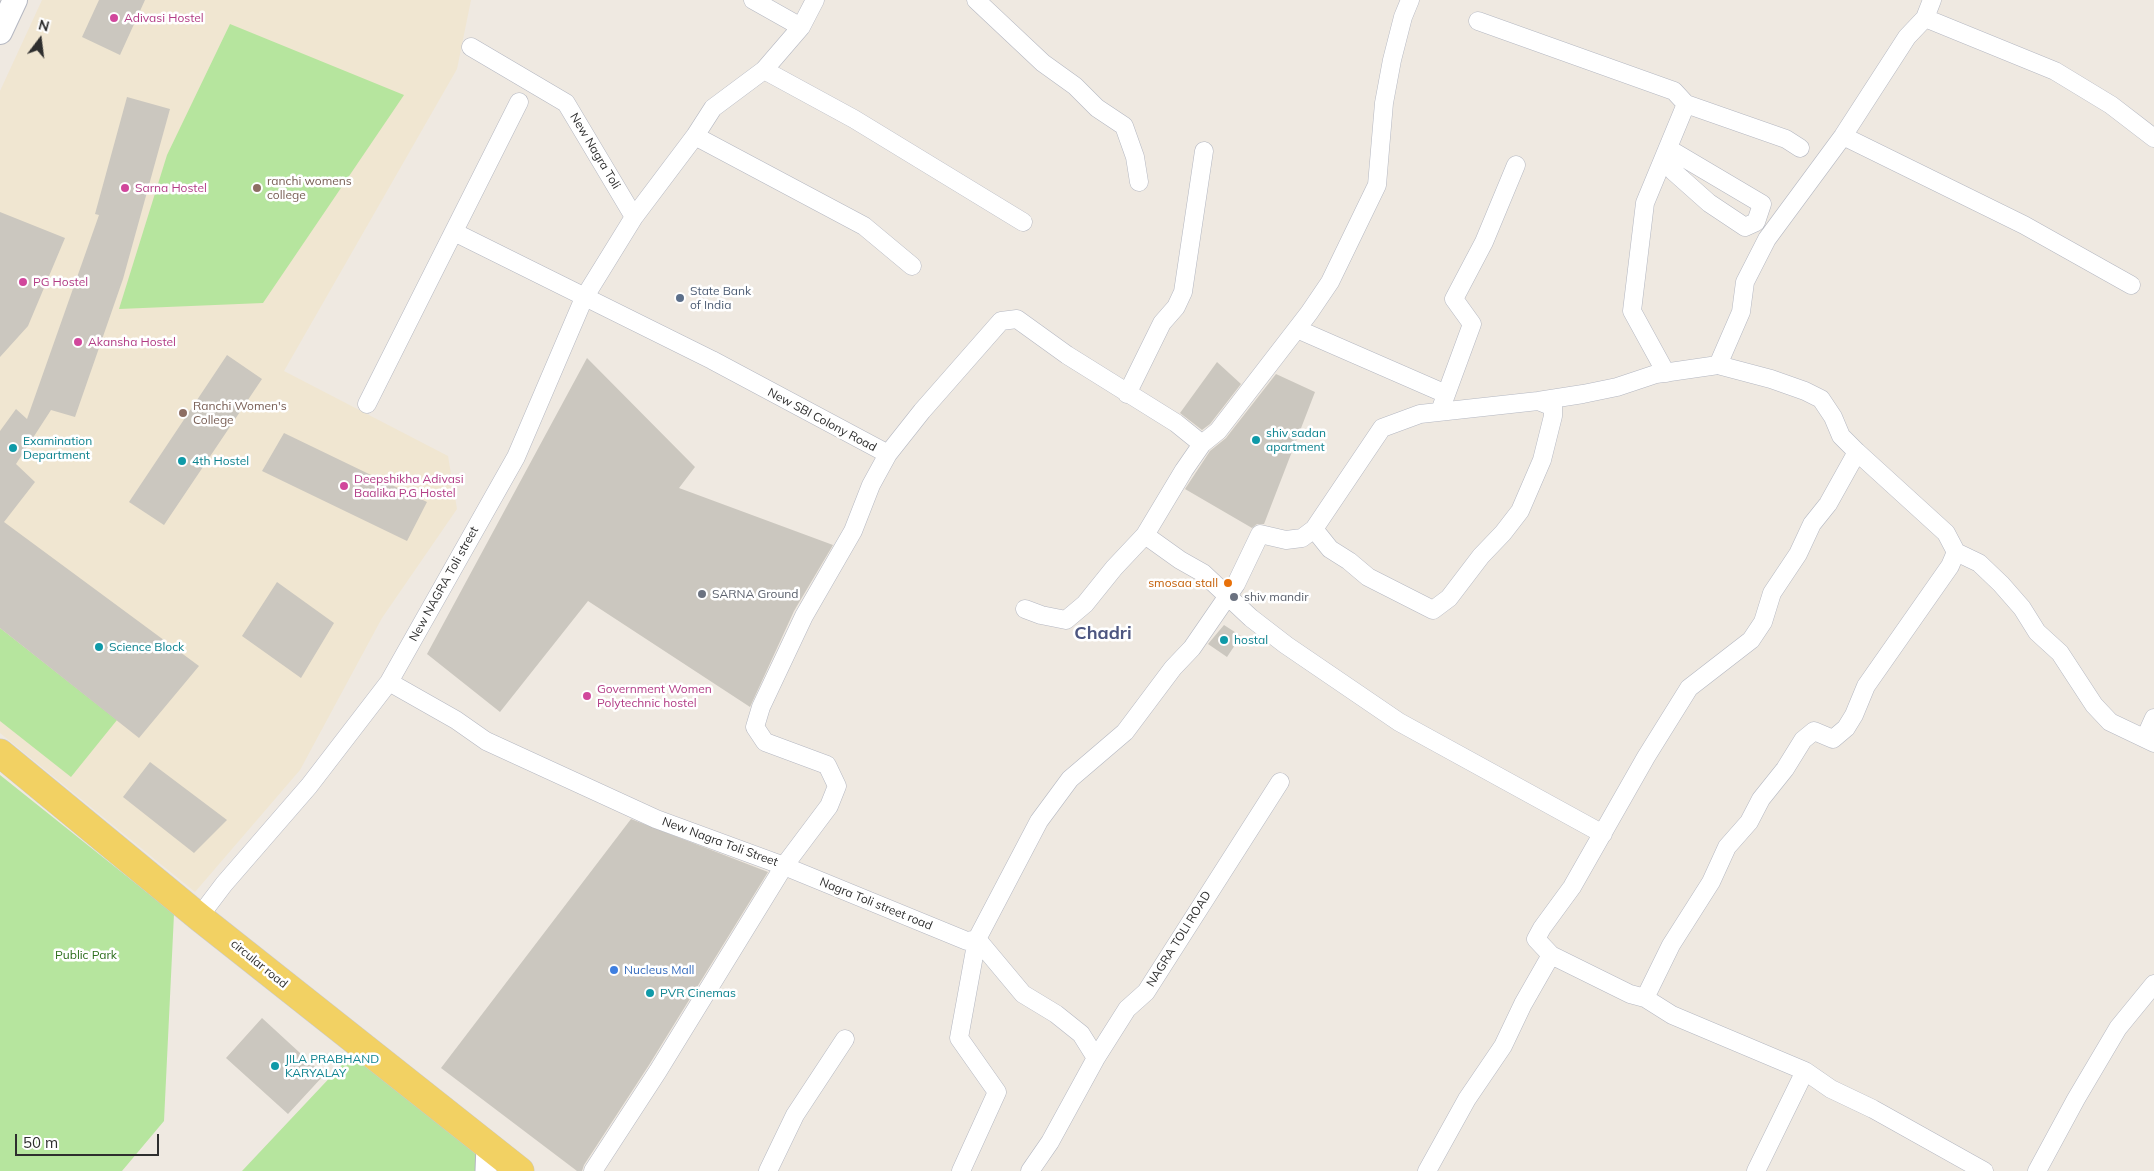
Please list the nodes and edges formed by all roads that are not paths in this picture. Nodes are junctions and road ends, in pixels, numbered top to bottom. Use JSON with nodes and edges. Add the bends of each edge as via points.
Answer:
{"nodes":[{"id":1,"x":15,"y":0,"type":"edge"},
{"id":2,"x":753,"y":0,"type":"edge"},
{"id":3,"x":815,"y":0,"type":"edge"},
{"id":4,"x":976,"y":0,"type":"edge"},
{"id":5,"x":1410,"y":0,"type":"edge"},
{"id":6,"x":1932,"y":0,"type":"edge"},
{"id":7,"x":1925,"y":18,"type":"junction"},
{"id":8,"x":1478,"y":21,"type":"dead end"},
{"id":9,"x":801,"y":26,"type":"junction"},
{"id":10,"x":0,"y":32,"type":"edge"},
{"id":11,"x":471,"y":47,"type":"dead end"},
{"id":12,"x":764,"y":70,"type":"junction"},
{"id":13,"x":519,"y":102,"type":"dead end"},
{"id":14,"x":1686,"y":104,"type":"junction"},
{"id":15,"x":695,"y":136,"type":"junction"},
{"id":16,"x":1843,"y":136,"type":"junction"},
{"id":17,"x":2154,"y":138,"type":"edge"},
{"id":18,"x":1800,"y":148,"type":"dead end"},
{"id":19,"x":1669,"y":149,"type":"junction"},
{"id":20,"x":1204,"y":151,"type":"dead end"},
{"id":21,"x":1516,"y":165,"type":"dead end"},
{"id":22,"x":1139,"y":182,"type":"dead end"},
{"id":23,"x":634,"y":217,"type":"junction"},
{"id":24,"x":1023,"y":222,"type":"dead end"},
{"id":25,"x":454,"y":232,"type":"junction"},
{"id":26,"x":912,"y":266,"type":"dead end"},
{"id":27,"x":2130,"y":285,"type":"dead end"},
{"id":28,"x":584,"y":298,"type":"junction"},
{"id":29,"x":1297,"y":329,"type":"junction"},
{"id":30,"x":1718,"y":365,"type":"junction"},
{"id":31,"x":1666,"y":373,"type":"junction"},
{"id":32,"x":1127,"y":394,"type":"junction"},
{"id":33,"x":1538,"y":401,"type":"junction"},
{"id":34,"x":1443,"y":403,"type":"junction"},
{"id":35,"x":367,"y":404,"type":"dead end"},
{"id":36,"x":1202,"y":444,"type":"junction"},
{"id":37,"x":1857,"y":452,"type":"junction"},
{"id":38,"x":888,"y":454,"type":"junction"},
{"id":39,"x":1314,"y":529,"type":"junction"},
{"id":40,"x":1145,"y":535,"type":"junction"},
{"id":41,"x":1956,"y":552,"type":"junction"},
{"id":42,"x":1229,"y":595,"type":"junction"},
{"id":43,"x":1025,"y":609,"type":"dead end"},
{"id":44,"x":390,"y":682,"type":"junction"},
{"id":45,"x":2154,"y":718,"type":"edge"},
{"id":46,"x":2150,"y":740,"type":"edge"},
{"id":47,"x":0,"y":753,"type":"edge"},
{"id":48,"x":1280,"y":782,"type":"dead end"},
{"id":49,"x":1603,"y":834,"type":"junction"},
{"id":50,"x":784,"y":866,"type":"junction"},
{"id":51,"x":199,"y":916,"type":"junction"},
{"id":52,"x":972,"y":940,"type":"junction"},
{"id":53,"x":1551,"y":955,"type":"junction"},
{"id":54,"x":2154,"y":984,"type":"edge"},
{"id":55,"x":1645,"y":998,"type":"junction"},
{"id":56,"x":845,"y":1040,"type":"dead end"},
{"id":57,"x":1096,"y":1058,"type":"junction"},
{"id":58,"x":1806,"y":1071,"type":"junction"},
{"id":59,"x":486,"y":1158,"type":"edge"},
{"id":60,"x":520,"y":1171,"type":"edge"},
{"id":61,"x":592,"y":1171,"type":"edge"},
{"id":62,"x":768,"y":1171,"type":"edge"},
{"id":63,"x":961,"y":1171,"type":"edge"},
{"id":64,"x":1030,"y":1171,"type":"edge"},
{"id":65,"x":1427,"y":1171,"type":"edge"},
{"id":66,"x":1756,"y":1171,"type":"edge"},
{"id":67,"x":1984,"y":1171,"type":"edge"},
{"id":68,"x":2037,"y":1171,"type":"edge"}],
"edges":[{"from":1,"to":10,"type":"main road"},
{"from":2,"to":9,"type":"street"},
{"from":3,"to":9,"type":"street","name":"New NAGRA Toli street"},
{"from":4,"to":22,"type":"street","via":[[1043,63],[1124,126],[1135,157]]},
{"from":5,"to":29,"type":"street","via":[[1392,60],[1384,103],[1377,185],[1330,282]]},
{"from":6,"to":7,"type":"street"},
{"from":7,"to":16,"type":"street","via":[[1907,37]]},
{"from":7,"to":17,"type":"street","via":[[2055,71],[2111,105]]},
{"from":8,"to":14,"type":"street","via":[[1674,91]]},
{"from":9,"to":12,"type":"street","name":"New NAGRA Toli street"},
{"from":11,"to":23,"type":"street","name":"New Nagra Toli","via":[[566,103]]},
{"from":12,"to":15,"type":"street","name":"New NAGRA Toli street","via":[[713,108]]},
{"from":12,"to":24,"type":"street","via":[[877,133]]},
{"from":13,"to":25,"type":"street"},
{"from":14,"to":18,"type":"street"},
{"from":14,"to":19,"type":"street"},
{"from":15,"to":23,"type":"street","name":"New NAGRA Toli street"},
{"from":15,"to":26,"type":"street","via":[[864,226]]},
{"from":16,"to":27,"type":"street","via":[[2024,224]]},
{"from":16,"to":30,"type":"street","via":[[1767,239],[1745,282],[1742,312]]},
{"from":19,"to":19,"type":"street","via":[[1762,204],[1756,222],[1745,227],[1709,203],[1673,171]]},
{"from":19,"to":31,"type":"street","via":[[1645,203],[1632,311]]},
{"from":20,"to":32,"type":"street","via":[[1183,292],[1176,308],[1162,323]]},
{"from":21,"to":34,"type":"street","via":[[1484,242],[1454,299],[1472,324]]},
{"from":23,"to":28,"type":"street","name":"New NAGRA Toli street"},
{"from":25,"to":28,"type":"street","name":"New SBI Colony Road"},
{"from":25,"to":35,"type":"street"},
{"from":28,"to":38,"type":"street","name":"New SBI Colony Road","via":[[712,360]]},
{"from":28,"to":44,"type":"street","name":"New NAGRA Toli street","via":[[516,457]]},
{"from":29,"to":34,"type":"street"},
{"from":29,"to":36,"type":"street","via":[[1218,431]]},
{"from":30,"to":31,"type":"street"},
{"from":30,"to":37,"type":"street","via":[[1771,379],[1821,399],[1841,436]]},
{"from":31,"to":33,"type":"street","via":[[1617,387]]},
{"from":32,"to":36,"type":"street","via":[[1176,423]]},
{"from":32,"to":38,"type":"street","via":[[1017,320],[1001,321]]},
{"from":33,"to":34,"type":"street"},
{"from":33,"to":39,"type":"street","via":[[1552,407],[1553,416],[1542,460],[1520,511],[1449,598],[1433,610],[1368,578],[1330,549]]},
{"from":34,"to":39,"type":"street","via":[[1382,428]]},
{"from":36,"to":40,"type":"street"},
{"from":37,"to":41,"type":"street","via":[[1946,534]]},
{"from":37,"to":49,"type":"street","via":[[1772,593],[1763,622],[1751,640],[1688,688]]},
{"from":38,"to":50,"type":"street","name":"New SBI Colony Road","via":[[871,485],[854,531],[804,616],[761,707],[755,727],[765,742],[827,765],[837,786],[829,806]]},
{"from":39,"to":42,"type":"street","via":[[1302,538],[1286,540],[1260,534]]},
{"from":40,"to":42,"type":"street","via":[[1203,573]]},
{"from":40,"to":43,"type":"street","via":[[1085,604],[1066,620]]},
{"from":41,"to":46,"type":"street","via":[[1980,563],[2001,584],[2037,632],[2060,653],[2094,705],[2110,722]]},
{"from":41,"to":55,"type":"street","via":[[1950,566],[1866,686],[1846,728],[1833,739],[1814,731],[1803,740],[1761,799],[1749,822],[1727,848],[1711,882],[1671,945]]},
{"from":42,"to":49,"type":"street","via":[[1251,618],[1286,645],[1398,722]]},
{"from":42,"to":52,"type":"street","via":[[1192,648],[1125,732],[1070,779],[1039,821]]},
{"from":44,"to":50,"type":"street","name":"New Nagra Toli Street","via":[[486,741],[656,819]]},
{"from":44,"to":51,"type":"street","name":"New NAGRA Toli street","via":[[309,786]]},
{"from":45,"to":46,"type":"street"},
{"from":47,"to":51,"type":"main road","name":"circular road"},
{"from":48,"to":57,"type":"street","name":"NAGRA TOLI ROAD","via":[[1146,992],[1127,1009]]},
{"from":49,"to":53,"type":"street","via":[[1536,939]]},
{"from":50,"to":52,"type":"street","name":"Nagra Toli street road"},
{"from":50,"to":61,"type":"street","name":"New Nagra Toli Street","via":[[658,1071]]},
{"from":51,"to":59,"type":"main road","name":"circular road"},
{"from":52,"to":57,"type":"street","via":[[1023,994],[1081,1034]]},
{"from":52,"to":63,"type":"street","via":[[959,1038],[997,1092]]},
{"from":53,"to":55,"type":"street","via":[[1630,994]]},
{"from":53,"to":65,"type":"street","via":[[1503,1046],[1466,1099]]},
{"from":54,"to":68,"type":"street","via":[[2118,1028]]},
{"from":55,"to":58,"type":"street","via":[[1672,1015]]},
{"from":56,"to":62,"type":"street","via":[[795,1115]]},
{"from":57,"to":64,"type":"street","name":"NAGRA TOLI ROAD","via":[[1050,1142]]},
{"from":58,"to":66,"type":"street"},
{"from":58,"to":67,"type":"street","via":[[1831,1089]]},
{"from":59,"to":60,"type":"main road","name":"circular road"}]}
